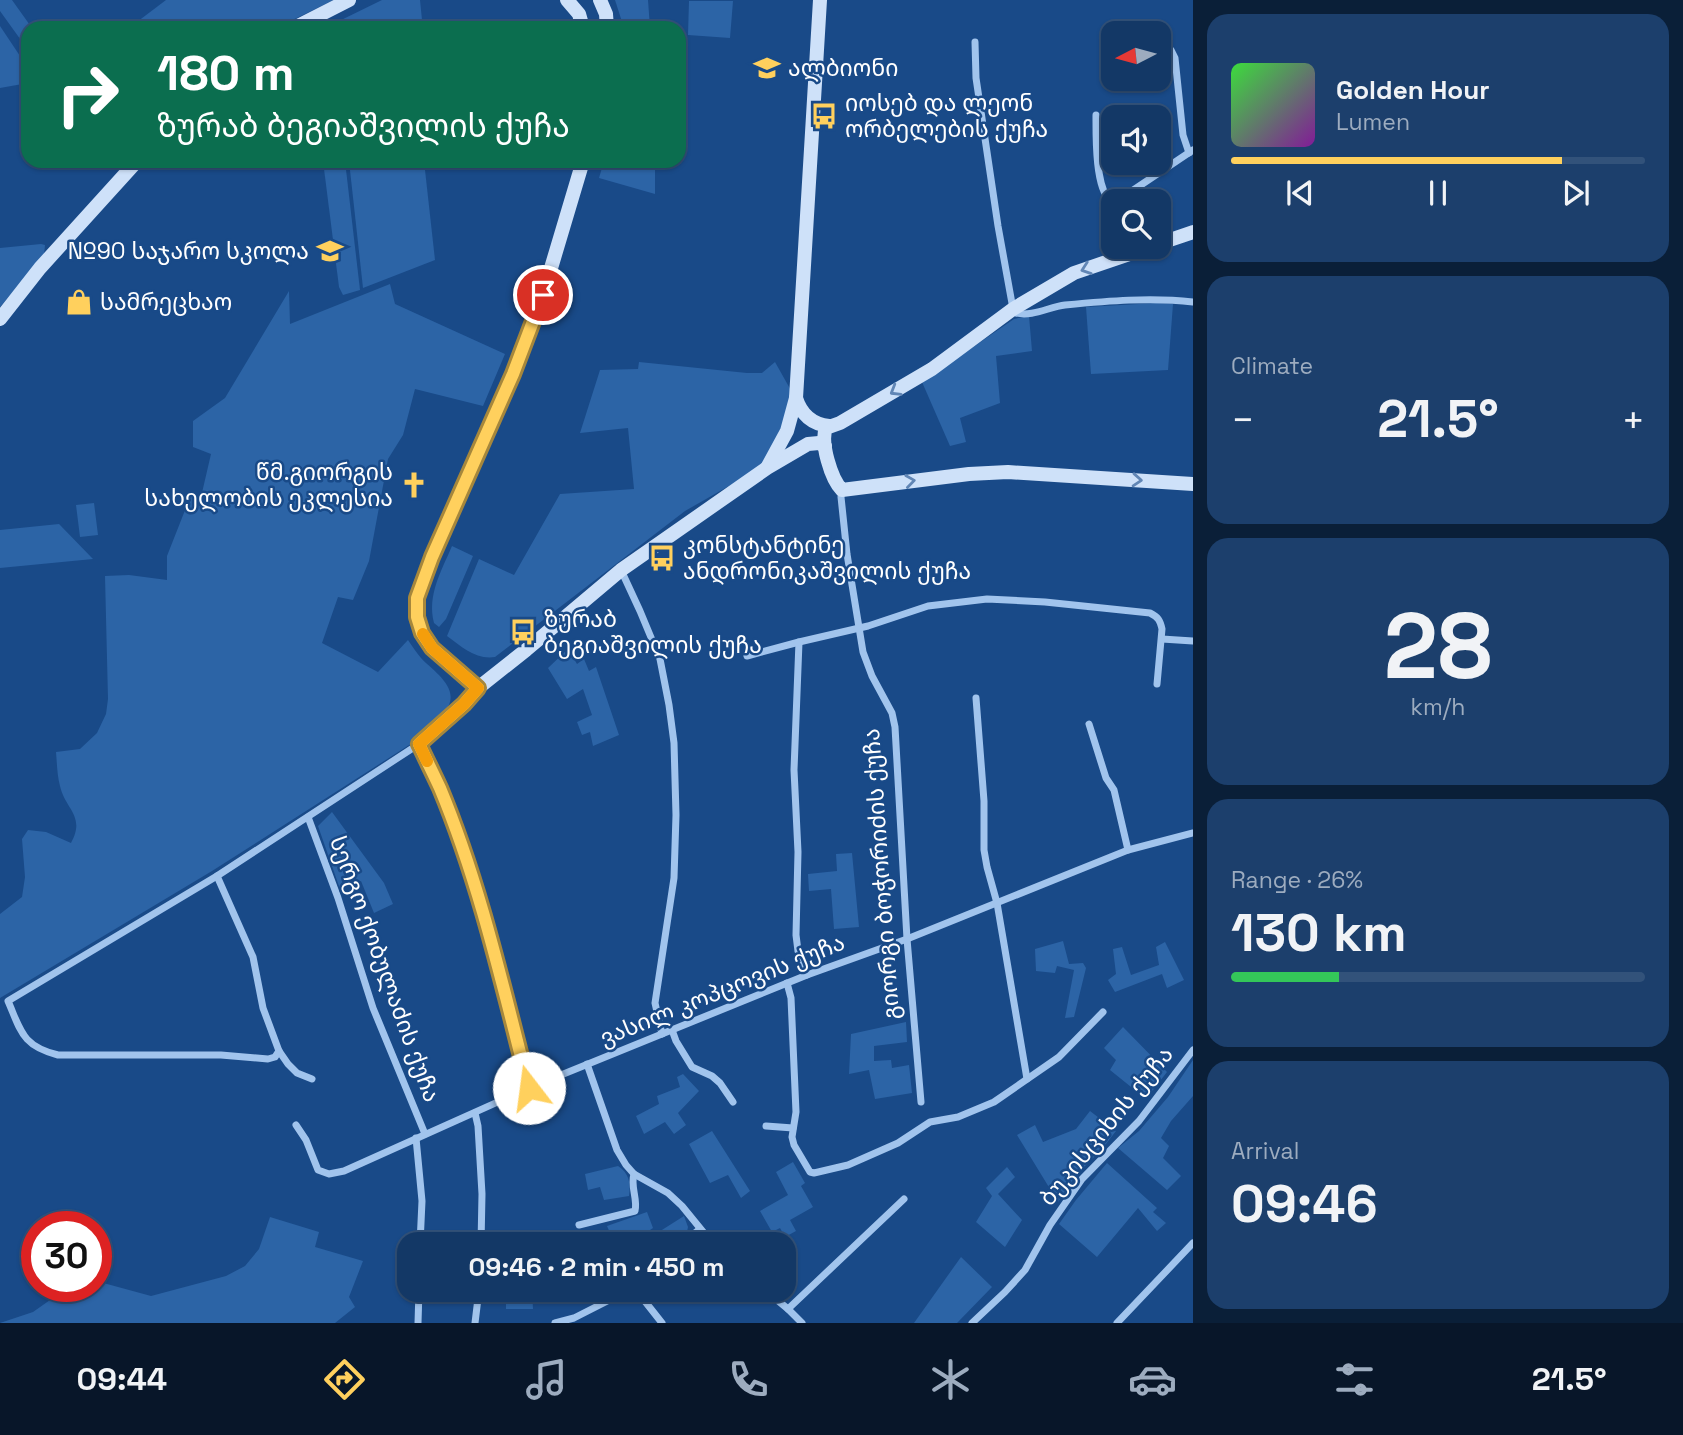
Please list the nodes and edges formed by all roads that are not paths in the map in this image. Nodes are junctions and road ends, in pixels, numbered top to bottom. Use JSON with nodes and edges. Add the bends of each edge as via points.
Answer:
{"nodes":[{"id":1,"x":349,"y":0,"type":"edge"},
{"id":2,"x":567,"y":0,"type":"edge"},
{"id":3,"x":600,"y":0,"type":"edge"},
{"id":4,"x":820,"y":0,"type":"edge"},
{"id":5,"x":308,"y":21,"type":"edge"},
{"id":6,"x":581,"y":21,"type":"edge"},
{"id":7,"x":606,"y":21,"type":"edge"},
{"id":8,"x":975,"y":42,"type":"dead end"},
{"id":9,"x":1171,"y":50,"type":"edge"},
{"id":10,"x":1096,"y":115,"type":"dead end"},
{"id":11,"x":1191,"y":152,"type":"edge"},
{"id":12,"x":131,"y":168,"type":"edge"},
{"id":13,"x":581,"y":168,"type":"edge"},
{"id":14,"x":1193,"y":232,"type":"edge"},
{"id":15,"x":1171,"y":240,"type":"edge"},
{"id":16,"x":1115,"y":259,"type":"edge"},
{"id":17,"x":1193,"y":302,"type":"edge"},
{"id":18,"x":1013,"y":309,"type":"junction"},
{"id":19,"x":0,"y":319,"type":"edge"},
{"id":20,"x":796,"y":398,"type":"junction"},
{"id":21,"x":815,"y":423,"type":"junction"},
{"id":22,"x":788,"y":427,"type":"junction"},
{"id":23,"x":807,"y":444,"type":"junction"},
{"id":24,"x":825,"y":446,"type":"junction"},
{"id":25,"x":767,"y":467,"type":"junction"},
{"id":26,"x":1193,"y":484,"type":"edge"},
{"id":27,"x":842,"y":490,"type":"junction"},
{"id":28,"x":621,"y":570,"type":"junction"},
{"id":29,"x":859,"y":627,"type":"junction"},
{"id":30,"x":1162,"y":639,"type":"junction"},
{"id":31,"x":1193,"y":641,"type":"edge"},
{"id":32,"x":799,"y":642,"type":"junction"},
{"id":33,"x":747,"y":656,"type":"dead end"},
{"id":34,"x":1157,"y":684,"type":"dead end"},
{"id":35,"x":478,"y":688,"type":"junction"},
{"id":36,"x":976,"y":698,"type":"dead end"},
{"id":37,"x":1088,"y":724,"type":"dead end"},
{"id":38,"x":419,"y":744,"type":"junction"},
{"id":39,"x":309,"y":817,"type":"junction"},
{"id":40,"x":1193,"y":833,"type":"edge"},
{"id":41,"x":1128,"y":850,"type":"junction"},
{"id":42,"x":217,"y":876,"type":"junction"},
{"id":43,"x":997,"y":903,"type":"junction"},
{"id":44,"x":906,"y":939,"type":"junction"},
{"id":45,"x":807,"y":975,"type":"junction"},
{"id":46,"x":787,"y":983,"type":"junction"},
{"id":47,"x":1103,"y":1012,"type":"dead end"},
{"id":48,"x":672,"y":1030,"type":"junction"},
{"id":49,"x":662,"y":1034,"type":"junction"},
{"id":50,"x":1193,"y":1050,"type":"edge"},
{"id":51,"x":279,"y":1051,"type":"junction"},
{"id":52,"x":587,"y":1065,"type":"junction"},
{"id":53,"x":312,"y":1079,"type":"dead end"},
{"id":54,"x":1027,"y":1079,"type":"junction"},
{"id":55,"x":529,"y":1088,"type":"junction"},
{"id":56,"x":733,"y":1102,"type":"dead end"},
{"id":57,"x":921,"y":1102,"type":"dead end"},
{"id":58,"x":475,"y":1113,"type":"junction"},
{"id":59,"x":296,"y":1125,"type":"dead end"},
{"id":60,"x":766,"y":1126,"type":"dead end"},
{"id":61,"x":793,"y":1129,"type":"junction"},
{"id":62,"x":425,"y":1134,"type":"junction"},
{"id":63,"x":416,"y":1138,"type":"junction"},
{"id":64,"x":634,"y":1174,"type":"junction"},
{"id":65,"x":904,"y":1199,"type":"dead end"},
{"id":66,"x":579,"y":1224,"type":"dead end"},
{"id":67,"x":700,"y":1228,"type":"junction"},
{"id":68,"x":421,"y":1232,"type":"edge"},
{"id":69,"x":481,"y":1232,"type":"edge"},
{"id":70,"x":695,"y":1232,"type":"edge"},
{"id":71,"x":703,"y":1232,"type":"edge"},
{"id":72,"x":1193,"y":1243,"type":"edge"},
{"id":73,"x":419,"y":1302,"type":"edge"},
{"id":74,"x":478,"y":1302,"type":"edge"},
{"id":75,"x":605,"y":1302,"type":"edge"},
{"id":76,"x":645,"y":1302,"type":"edge"},
{"id":77,"x":780,"y":1302,"type":"edge"},
{"id":78,"x":788,"y":1308,"type":"junction"},
{"id":79,"x":418,"y":1323,"type":"edge"},
{"id":80,"x":475,"y":1323,"type":"edge"},
{"id":81,"x":555,"y":1323,"type":"edge"},
{"id":82,"x":662,"y":1323,"type":"edge"},
{"id":83,"x":802,"y":1323,"type":"edge"},
{"id":84,"x":972,"y":1323,"type":"edge"},
{"id":85,"x":1116,"y":1323,"type":"edge"}],
"edges":[{"from":1,"to":5,"type":"street"},
{"from":2,"to":6,"type":"street"},
{"from":3,"to":7,"type":"street"},
{"from":4,"to":20,"type":"street"},
{"from":8,"to":18,"type":"street","via":[[976,78]]},
{"from":9,"to":11,"type":"street","via":[[1183,135]]},
{"from":10,"to":11,"type":"street","via":[[1104,195],[1110,200],[1120,199]]},
{"from":12,"to":19,"type":"street"},
{"from":13,"to":35,"type":"street","via":[[543,295],[513,374],[417,598],[417,617],[432,648]]},
{"from":14,"to":15,"type":"street"},
{"from":16,"to":18,"type":"street","one_way":true,"via":[[1074,273]]},
{"from":17,"to":18,"type":"street","via":[[1062,305],[1021,314]]},
{"from":18,"to":21,"type":"street","one_way":true,"via":[[932,369],[840,424]]},
{"from":20,"to":21,"type":"street","via":[[799,408]]},
{"from":20,"to":22,"type":"street"},
{"from":21,"to":22,"type":"street","via":[[795,418]]},
{"from":21,"to":23,"type":"street","via":[[814,438]]},
{"from":21,"to":24,"type":"street","via":[[824,430]]},
{"from":22,"to":23,"type":"street","via":[[792,443]]},
{"from":22,"to":25,"type":"street"},
{"from":23,"to":24,"type":"street"},
{"from":23,"to":25,"type":"street"},
{"from":24,"to":27,"type":"street","name":"გიორგი ბოჭორიძის ქუჩა"},
{"from":25,"to":28,"type":"street"},
{"from":27,"to":26,"type":"street","one_way":true,"via":[[1008,472]]},
{"from":27,"to":29,"type":"street","name":"გიორგი ბოჭორიძის ქუჩა"},
{"from":28,"to":35,"type":"street"},
{"from":28,"to":49,"type":"street","via":[[660,659],[674,743],[674,878],[655,1003]]},
{"from":29,"to":30,"type":"street","via":[[928,606],[999,598],[1150,613],[1160,621]]},
{"from":29,"to":32,"type":"street"},
{"from":29,"to":44,"type":"street","name":"გიორგი ბოჭორიძის ქუჩა","via":[[867,666],[892,712],[895,727]]},
{"from":30,"to":31,"type":"street"},
{"from":30,"to":34,"type":"street"},
{"from":32,"to":33,"type":"street"},
{"from":32,"to":45,"type":"street","via":[[794,770],[796,936]]},
{"from":35,"to":38,"type":"street"},
{"from":36,"to":43,"type":"street","via":[[984,850]]},
{"from":37,"to":41,"type":"street","via":[[1114,790]]},
{"from":38,"to":39,"type":"street"},
{"from":38,"to":55,"type":"street","via":[[484,915]]},
{"from":39,"to":42,"type":"street"},
{"from":39,"to":62,"type":"street","name":"სერგო ქობულაძის ქუჩა","via":[[373,1008]]},
{"from":40,"to":41,"type":"street","name":"ვასილ კოპცოვის ქუჩა"},
{"from":41,"to":43,"type":"street","name":"ვასილ კოპცოვის ქუჩა"},
{"from":42,"to":51,"type":"street","via":[[253,957],[263,1007]]},
{"from":42,"to":51,"type":"street","via":[[9,1001],[31,1045],[58,1055],[268,1059]]},
{"from":43,"to":44,"type":"street","name":"ვასილ კოპცოვის ქუჩა"},
{"from":43,"to":54,"type":"street"},
{"from":44,"to":45,"type":"street","name":"ვასილ კოპცოვის ქუჩა"},
{"from":44,"to":57,"type":"street","name":"გიორგი ბოჭორიძის ქუჩა"},
{"from":45,"to":46,"type":"street","name":"ვასილ კოპცოვის ქუჩა"},
{"from":46,"to":48,"type":"street","name":"ვასილ კოპცოვის ქუჩა"},
{"from":46,"to":61,"type":"street","via":[[792,998]]},
{"from":47,"to":54,"type":"street","via":[[1059,1057]]},
{"from":48,"to":49,"type":"street","name":"ვასილ კოპცოვის ქუჩა"},
{"from":48,"to":56,"type":"street","via":[[692,1067],[712,1076]]},
{"from":49,"to":52,"type":"street","name":"ვასილ კოპცოვის ქუჩა"},
{"from":50,"to":84,"type":"street","name":"ბუკისციხის ქუჩა","via":[[1139,1121],[1082,1179],[1025,1270]]},
{"from":51,"to":53,"type":"street","via":[[297,1073]]},
{"from":52,"to":55,"type":"street","name":"ვასილ კოპცოვის ქუჩა"},
{"from":52,"to":64,"type":"street","via":[[617,1150]]},
{"from":54,"to":61,"type":"street","via":[[970,1113],[930,1122],[898,1143],[819,1173],[810,1172],[794,1145]]},
{"from":55,"to":58,"type":"street","name":"ვასილ კოპცოვის ქუჩა"},
{"from":58,"to":62,"type":"street","name":"ვასილ კოპცოვის ქუჩა"},
{"from":58,"to":69,"type":"street"},
{"from":59,"to":63,"type":"street","name":"ვასილ კოპცოვის ქუჩა","via":[[318,1170],[324,1173],[344,1171]]},
{"from":60,"to":61,"type":"street"},
{"from":62,"to":63,"type":"street","name":"ვასილ კოპცოვის ქუჩა"},
{"from":63,"to":68,"type":"street","name":"სერგო ქობულაძის ქუჩა"},
{"from":64,"to":66,"type":"street","via":[[635,1211]]},
{"from":64,"to":67,"type":"street","via":[[668,1193]]},
{"from":65,"to":78,"type":"street"},
{"from":67,"to":70,"type":"street"},
{"from":67,"to":71,"type":"street"},
{"from":72,"to":85,"type":"street"},
{"from":73,"to":79,"type":"street"},
{"from":74,"to":80,"type":"street"},
{"from":75,"to":81,"type":"street"},
{"from":76,"to":82,"type":"street"},
{"from":77,"to":78,"type":"street"},
{"from":78,"to":83,"type":"street"}]}
